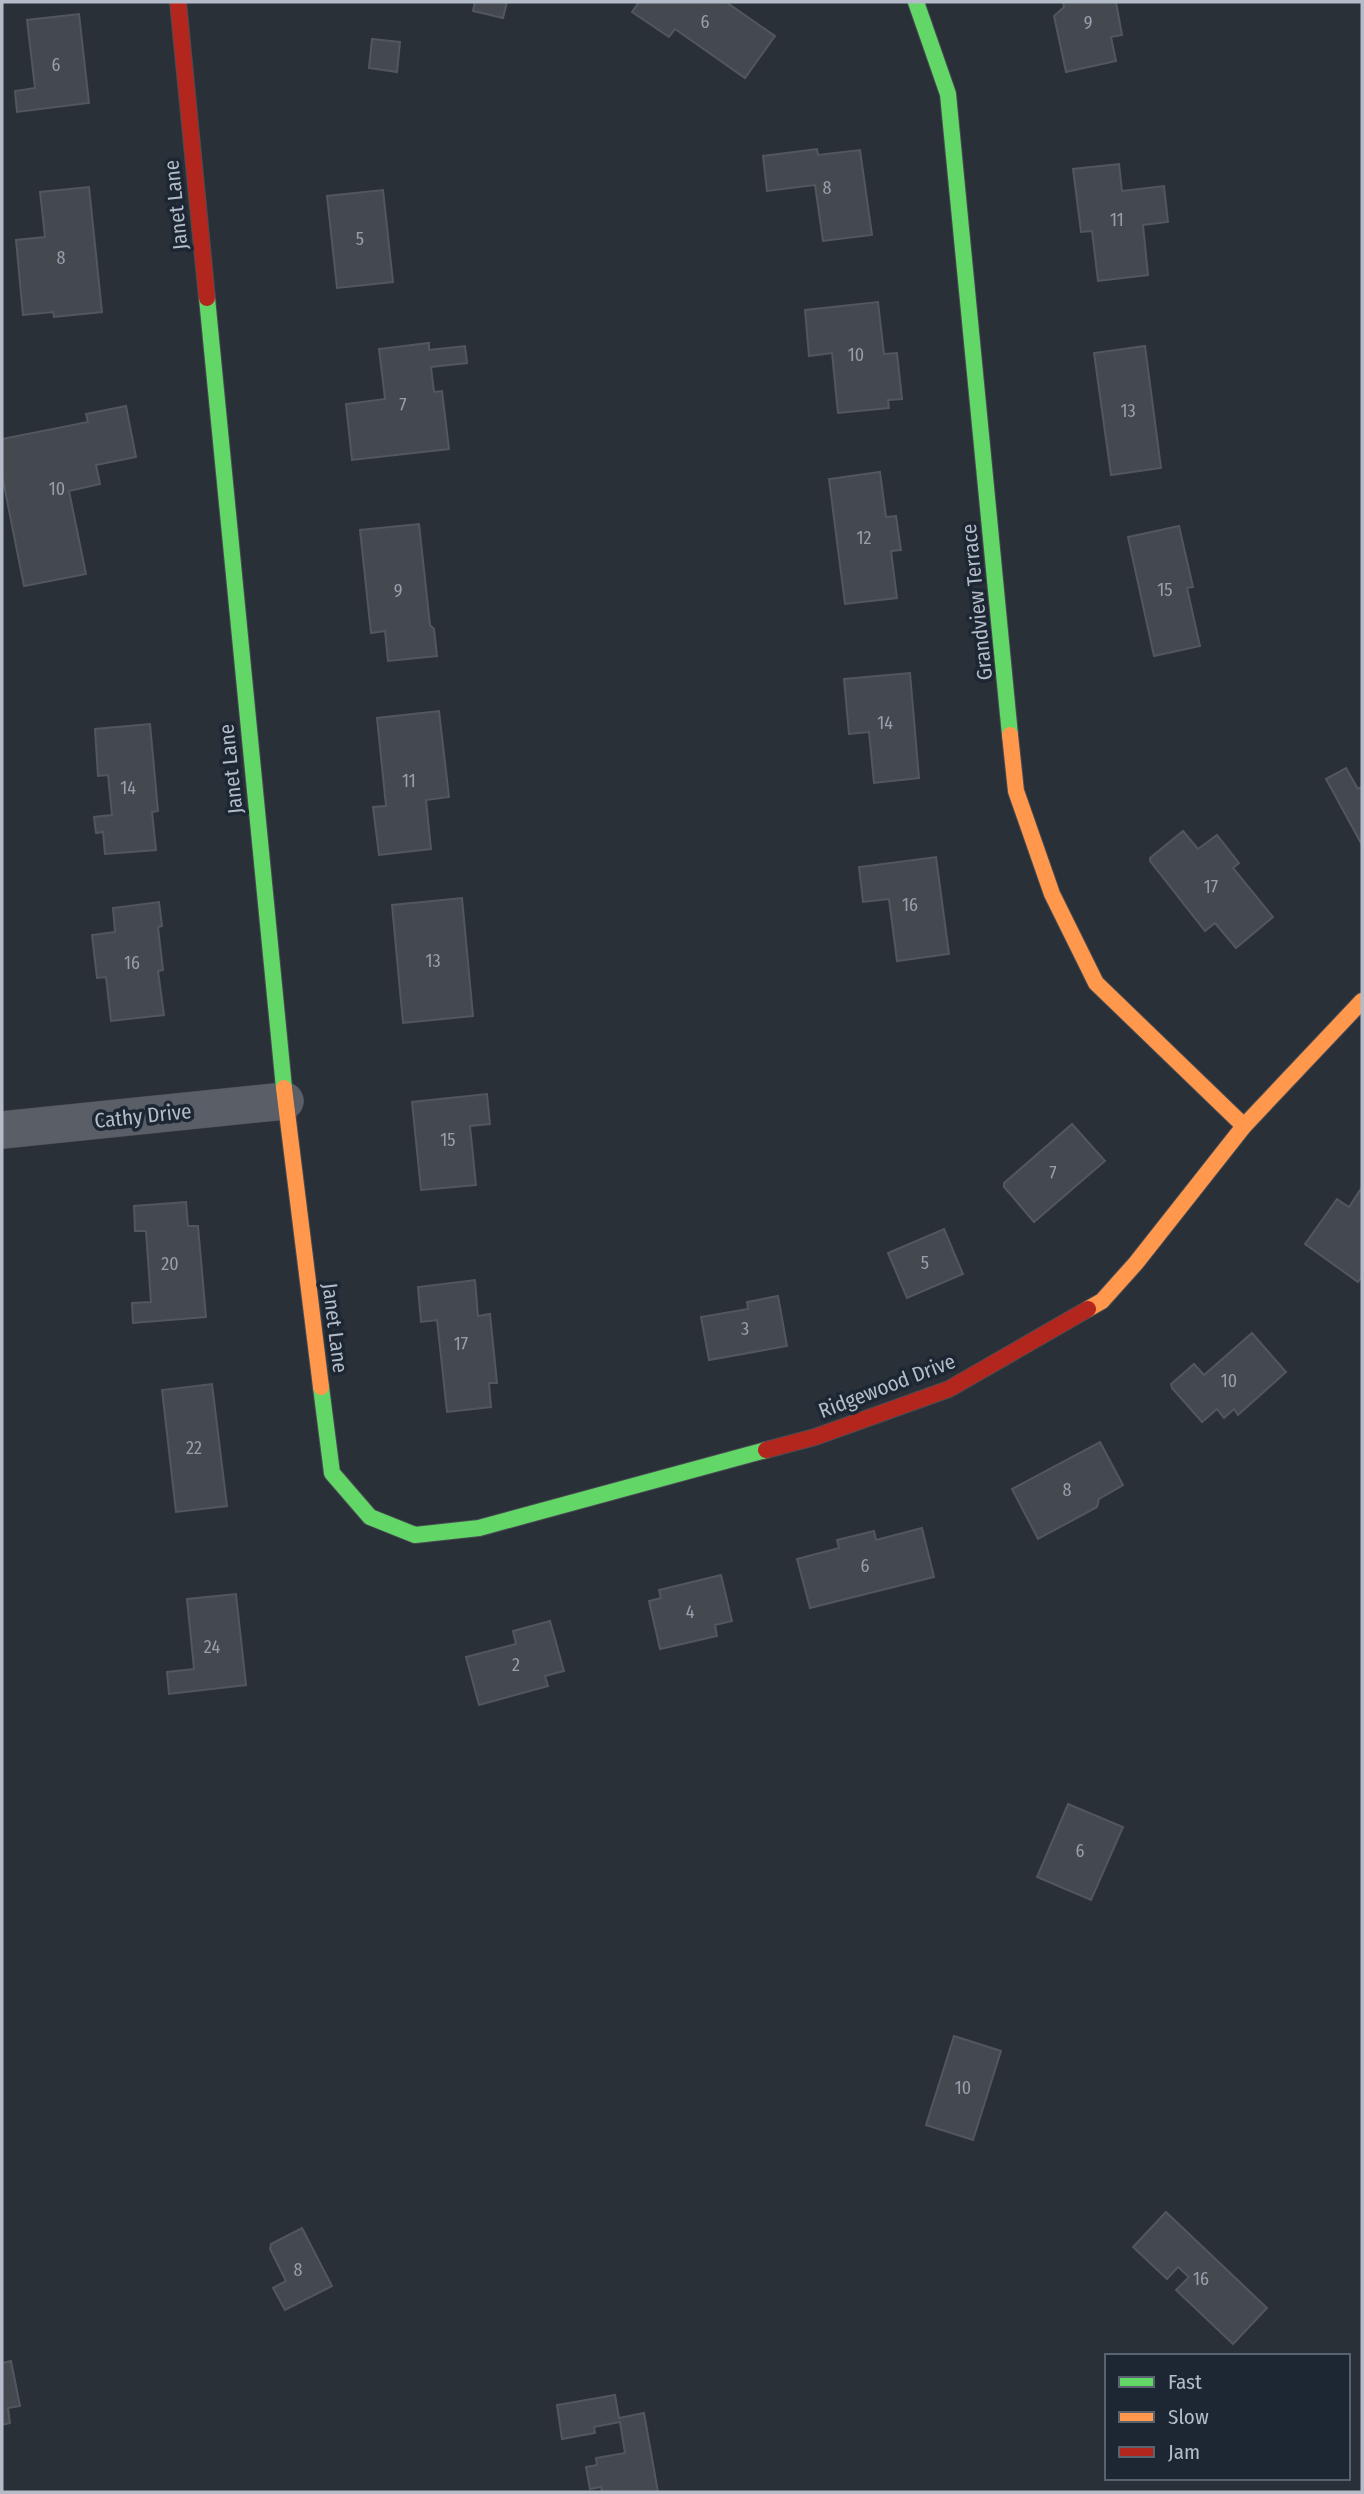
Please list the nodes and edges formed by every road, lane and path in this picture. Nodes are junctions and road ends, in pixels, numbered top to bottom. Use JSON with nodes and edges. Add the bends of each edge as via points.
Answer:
{"nodes":[{"id":1,"x":178,"y":2,"type":"edge"},
{"id":2,"x":916,"y":2,"type":"edge"},
{"id":3,"x":1362,"y":1001,"type":"edge"},
{"id":4,"x":285,"y":1101,"type":"junction"},
{"id":5,"x":1244,"y":1126,"type":"junction"},
{"id":6,"x":2,"y":1130,"type":"edge"},
{"id":7,"x":370,"y":1517,"type":"joint"}],
"edges":[{"from":1,"to":4,"type":"street","name":"Janet Lane"},
{"from":2,"to":5,"type":"street","name":"Grandview Terrace","via":[[948,94],[1016,791],[1052,894],[1096,983]]},
{"from":3,"to":5,"type":"street","name":"Ridgewood Drive"},
{"from":4,"to":6,"type":"street","name":"Cathy Drive"},
{"from":4,"to":7,"type":"street","name":"Janet Lane","via":[[332,1473]]},
{"from":5,"to":7,"type":"street","name":"Ridgewood Drive","via":[[1102,1301],[949,1389],[814,1437],[479,1528],[415,1535]]}]}
